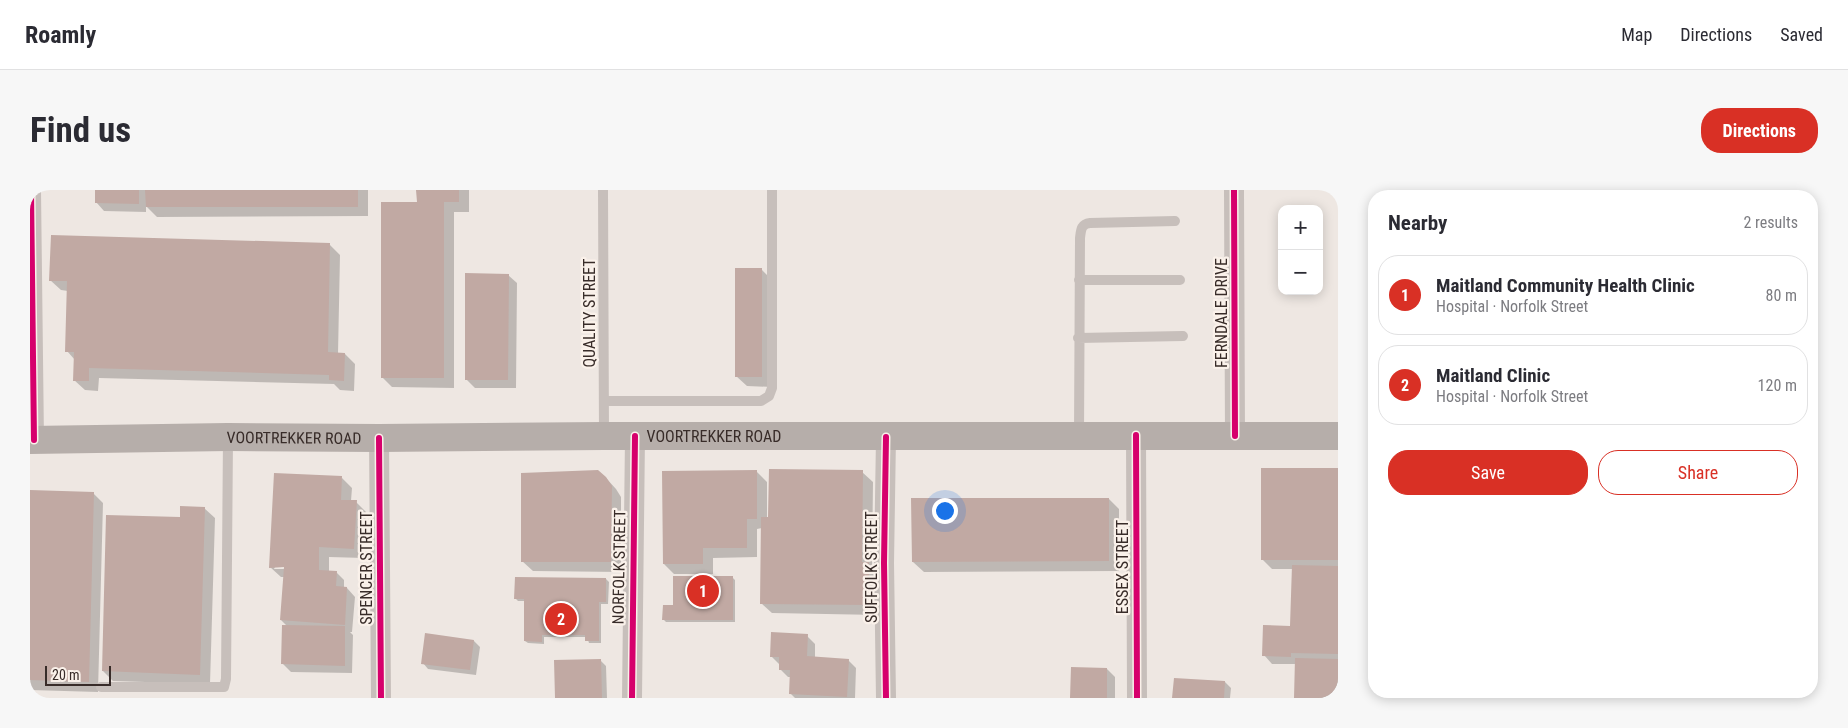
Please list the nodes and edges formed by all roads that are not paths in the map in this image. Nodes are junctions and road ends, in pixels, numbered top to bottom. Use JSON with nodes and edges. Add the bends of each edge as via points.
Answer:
{"nodes":[{"id":1,"x":603,"y":190,"type":"edge"},
{"id":2,"x":772,"y":190,"type":"edge"},
{"id":3,"x":1234,"y":190,"type":"edge"},
{"id":4,"x":31,"y":203,"type":"edge"},
{"id":5,"x":1175,"y":221,"type":"dead end"},
{"id":6,"x":1079,"y":280,"type":"junction"},
{"id":7,"x":1180,"y":280,"type":"dead end"},
{"id":8,"x":1183,"y":336,"type":"dead end"},
{"id":9,"x":1078,"y":338,"type":"junction"},
{"id":10,"x":604,"y":401,"type":"junction"},
{"id":11,"x":1136,"y":435,"type":"junction"},
{"id":12,"x":604,"y":436,"type":"junction"},
{"id":13,"x":635,"y":436,"type":"junction"},
{"id":14,"x":1079,"y":436,"type":"junction"},
{"id":15,"x":1235,"y":436,"type":"junction"},
{"id":16,"x":1338,"y":436,"type":"edge"},
{"id":17,"x":228,"y":437,"type":"junction"},
{"id":18,"x":886,"y":437,"type":"junction"},
{"id":19,"x":379,"y":438,"type":"junction"},
{"id":20,"x":32,"y":440,"type":"edge"},
{"id":21,"x":101,"y":687,"type":"dead end"},
{"id":22,"x":381,"y":698,"type":"edge"},
{"id":23,"x":632,"y":698,"type":"edge"},
{"id":24,"x":886,"y":698,"type":"edge"},
{"id":25,"x":1137,"y":698,"type":"edge"}],
"edges":[{"from":1,"to":10,"type":"lane","name":"QUALITY STREET"},
{"from":2,"to":10,"type":"lane","via":[[772,388],[769,396],[762,401]]},
{"from":3,"to":15,"type":"street","name":"FERNDALE DRIVE"},
{"from":4,"to":20,"type":"street"},
{"from":5,"to":6,"type":"lane","via":[[1085,224],[1080,238]]},
{"from":6,"to":7,"type":"lane"},
{"from":6,"to":9,"type":"lane"},
{"from":8,"to":9,"type":"lane"},
{"from":9,"to":14,"type":"lane"},
{"from":10,"to":12,"type":"lane","name":"QUALITY STREET"},
{"from":11,"to":14,"type":"main road","name":"VOORTREKKER ROAD"},
{"from":11,"to":15,"type":"main road","name":"VOORTREKKER ROAD"},
{"from":11,"to":25,"type":"street","name":"ESSEX STREET"},
{"from":12,"to":13,"type":"main road","name":"VOORTREKKER ROAD"},
{"from":12,"to":19,"type":"main road","name":"VOORTREKKER ROAD"},
{"from":13,"to":18,"type":"main road","name":"VOORTREKKER ROAD"},
{"from":13,"to":23,"type":"street","name":"NORFOLK STREET"},
{"from":14,"to":18,"type":"main road","name":"VOORTREKKER ROAD"},
{"from":15,"to":16,"type":"main road","name":"VOORTREKKER ROAD"},
{"from":17,"to":19,"type":"main road","name":"VOORTREKKER ROAD"},
{"from":17,"to":20,"type":"main road","name":"VOORTREKKER ROAD"},
{"from":17,"to":21,"type":"lane","via":[[224,686]]},
{"from":18,"to":24,"type":"street","name":"SUFFOLK STREET"},
{"from":19,"to":22,"type":"street","name":"SPENCER STREET"}]}
